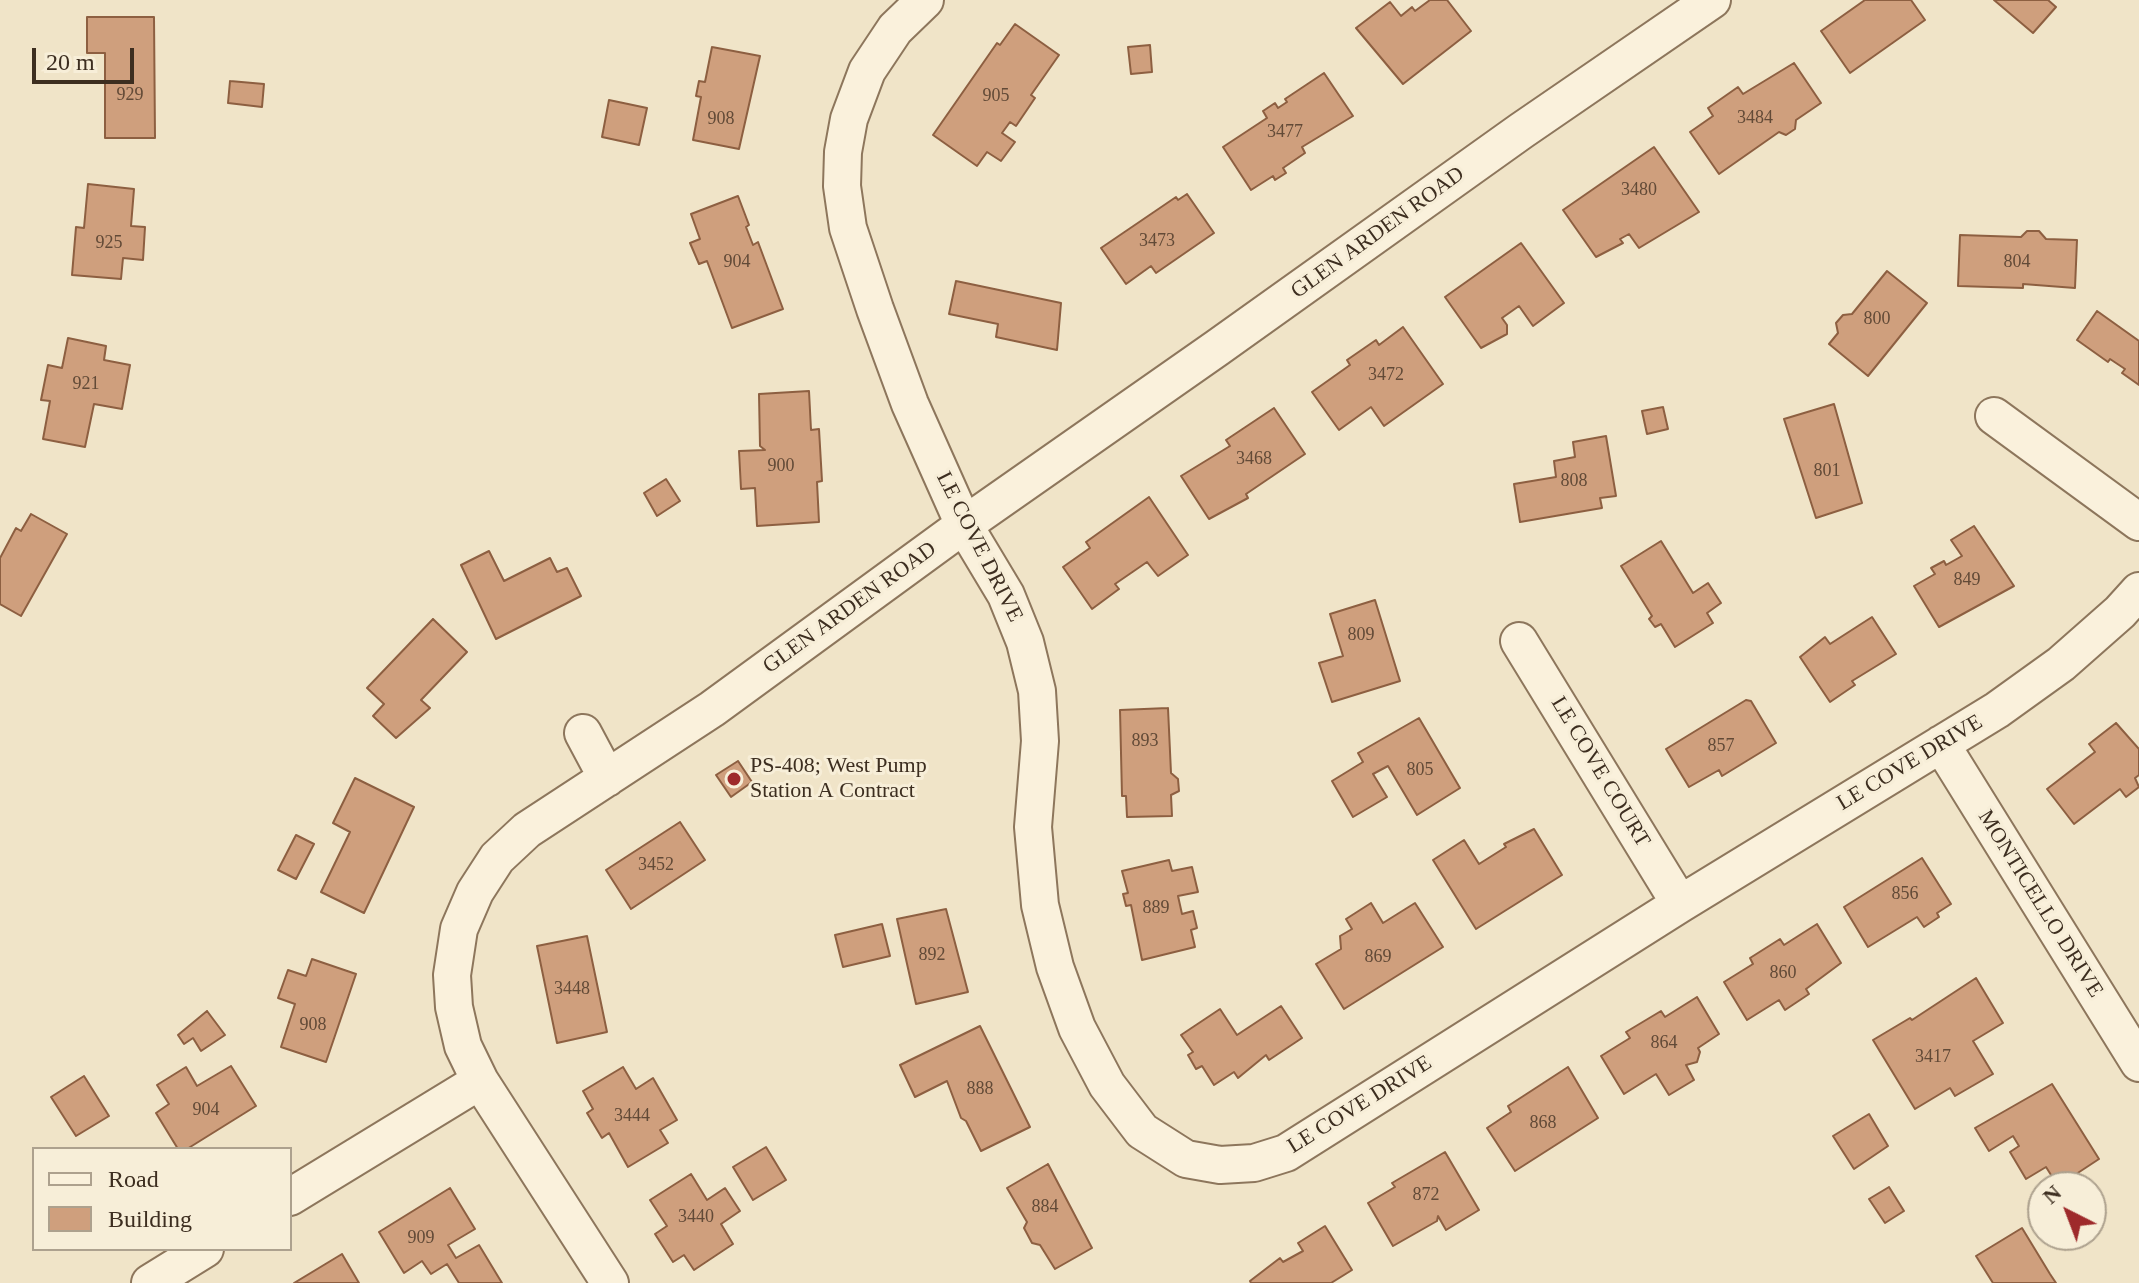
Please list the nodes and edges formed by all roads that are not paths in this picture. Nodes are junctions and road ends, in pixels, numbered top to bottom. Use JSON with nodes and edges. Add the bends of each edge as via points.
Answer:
{"nodes":[{"id":1,"x":925,"y":0,"type":"edge"},
{"id":2,"x":1712,"y":0,"type":"edge"},
{"id":3,"x":1994,"y":416,"type":"dead end"},
{"id":4,"x":2139,"y":522,"type":"edge"},
{"id":5,"x":964,"y":525,"type":"junction"},
{"id":6,"x":2139,"y":591,"type":"edge"},
{"id":7,"x":1519,"y":641,"type":"dead end"},
{"id":8,"x":583,"y":733,"type":"dead end"},
{"id":9,"x":1941,"y":744,"type":"junction"},
{"id":10,"x":607,"y":778,"type":"junction"},
{"id":11,"x":1680,"y":904,"type":"junction"},
{"id":12,"x":2139,"y":1063,"type":"edge"},
{"id":13,"x":480,"y":1081,"type":"junction"},
{"id":14,"x":292,"y":1196,"type":"edge"},
{"id":15,"x":202,"y":1251,"type":"edge"},
{"id":16,"x":150,"y":1283,"type":"edge"},
{"id":17,"x":610,"y":1283,"type":"edge"}],
"edges":[{"from":1,"to":5,"type":"street","name":"LE COVE DRIVE","via":[[895,29],[867,71],[849,119],[842,186],[848,228],[875,309]]},
{"from":2,"to":5,"type":"street","name":"GLEN ARDEN ROAD"},
{"from":3,"to":4,"type":"street"},
{"from":5,"to":10,"type":"street","name":"GLEN ARDEN ROAD","via":[[712,709]]},
{"from":5,"to":11,"type":"street","name":"LE COVE DRIVE","via":[[1006,595],[1037,691],[1040,741],[1033,827],[1040,905],[1055,967],[1077,1028],[1107,1085],[1142,1131],[1186,1159],[1254,1163],[1286,1153]]},
{"from":6,"to":9,"type":"street","name":"LE COVE DRIVE","via":[[2061,664]]},
{"from":7,"to":11,"type":"street","name":"LE COVE COURT"},
{"from":8,"to":10,"type":"street"},
{"from":9,"to":11,"type":"street","name":"LE COVE DRIVE"},
{"from":9,"to":12,"type":"street","name":"MONTICELLO DRIVE"},
{"from":10,"to":13,"type":"street","name":"GLEN ARDEN ROAD","via":[[527,830],[497,858],[459,929],[452,975],[454,1007],[463,1046]]},
{"from":13,"to":14,"type":"street"},
{"from":13,"to":17,"type":"street","name":"GLEN ARDEN ROAD"},
{"from":15,"to":16,"type":"street"}]}
